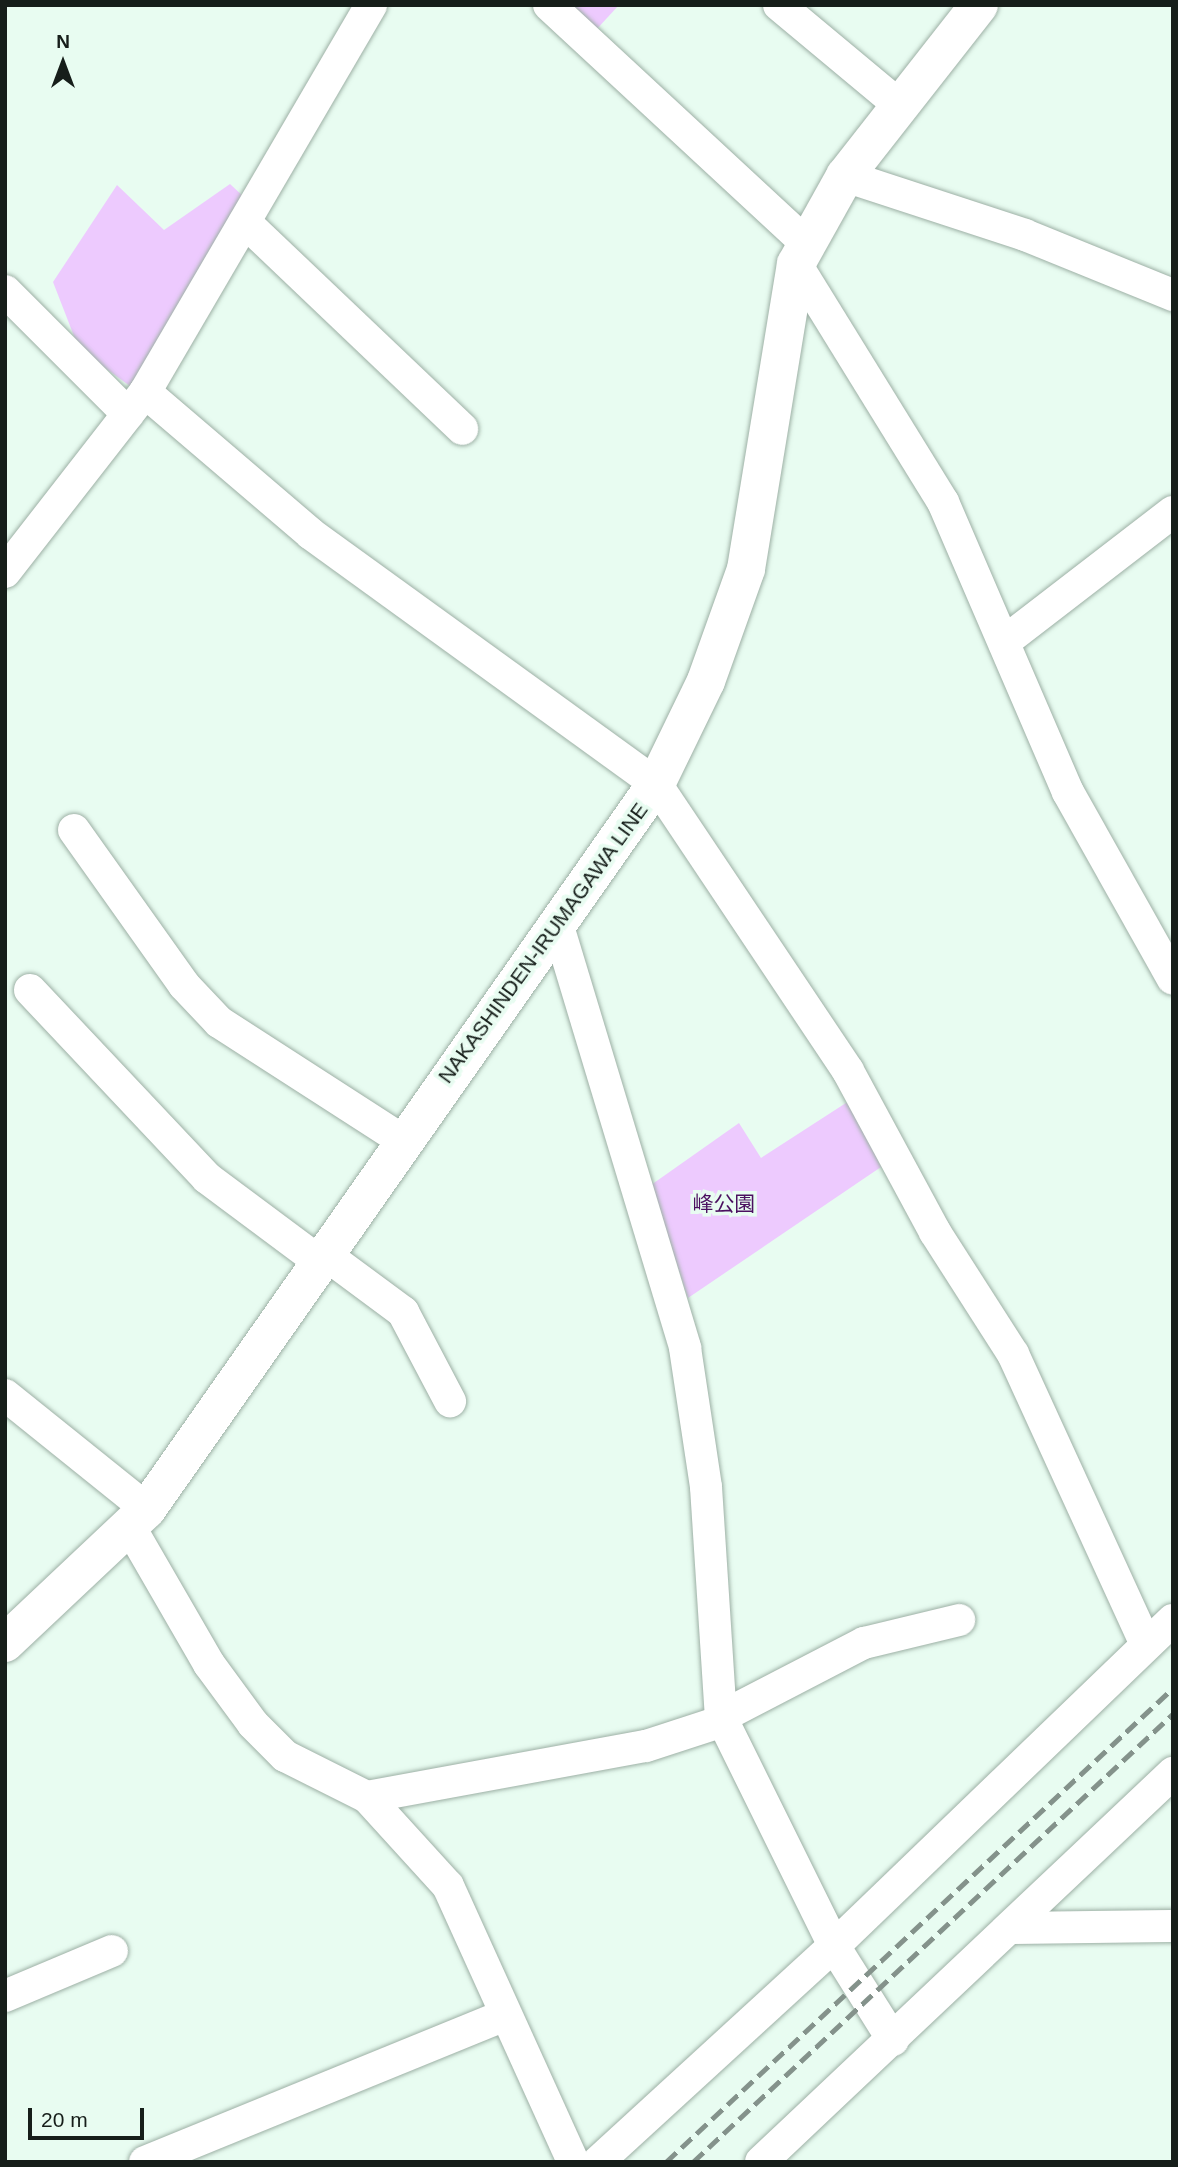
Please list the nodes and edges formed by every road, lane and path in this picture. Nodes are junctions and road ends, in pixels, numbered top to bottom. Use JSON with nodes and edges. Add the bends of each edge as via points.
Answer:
{"nodes":[{"id":1,"x":371,"y":5,"type":"edge"},
{"id":2,"x":549,"y":5,"type":"edge"},
{"id":3,"x":779,"y":5,"type":"edge"},
{"id":4,"x":969,"y":9,"type":"edge"},
{"id":5,"x":898,"y":104,"type":"junction"},
{"id":6,"x":845,"y":176,"type":"junction"},
{"id":7,"x":245,"y":222,"type":"junction"},
{"id":8,"x":802,"y":254,"type":"junction"},
{"id":9,"x":5,"y":291,"type":"edge"},
{"id":10,"x":1173,"y":295,"type":"edge"},
{"id":11,"x":136,"y":403,"type":"junction"},
{"id":12,"x":462,"y":429,"type":"dead end"},
{"id":13,"x":1173,"y":512,"type":"edge"},
{"id":14,"x":5,"y":572,"type":"edge"},
{"id":15,"x":1004,"y":642,"type":"junction"},
{"id":16,"x":656,"y":784,"type":"junction"},
{"id":17,"x":74,"y":830,"type":"dead end"},
{"id":18,"x":557,"y":923,"type":"junction"},
{"id":19,"x":1173,"y":979,"type":"edge"},
{"id":20,"x":30,"y":990,"type":"dead end"},
{"id":21,"x":402,"y":1140,"type":"junction"},
{"id":22,"x":319,"y":1256,"type":"junction"},
{"id":23,"x":5,"y":1395,"type":"edge"},
{"id":24,"x":450,"y":1401,"type":"dead end"},
{"id":25,"x":139,"y":1519,"type":"junction"},
{"id":26,"x":959,"y":1620,"type":"dead end"},
{"id":27,"x":1173,"y":1620,"type":"edge"},
{"id":28,"x":5,"y":1643,"type":"edge"},
{"id":29,"x":1146,"y":1644,"type":"junction"},
{"id":30,"x":722,"y":1719,"type":"junction"},
{"id":31,"x":1173,"y":1773,"type":"edge"},
{"id":32,"x":368,"y":1797,"type":"junction"},
{"id":33,"x":1173,"y":1926,"type":"edge"},
{"id":34,"x":1010,"y":1928,"type":"junction"},
{"id":35,"x":834,"y":1946,"type":"junction"},
{"id":36,"x":112,"y":1951,"type":"dead end"},
{"id":37,"x":5,"y":1996,"type":"edge"},
{"id":38,"x":503,"y":2016,"type":"junction"},
{"id":39,"x":893,"y":2040,"type":"junction"},
{"id":40,"x":145,"y":2162,"type":"edge"},
{"id":41,"x":573,"y":2162,"type":"edge"},
{"id":42,"x":598,"y":2162,"type":"edge"},
{"id":43,"x":761,"y":2162,"type":"edge"}],
"edges":[{"from":1,"to":7,"type":"street"},
{"from":2,"to":8,"type":"street"},
{"from":3,"to":5,"type":"street"},
{"from":4,"to":5,"type":"main road","name":"NAKASHINDEN-IRUMAGAWA LINE"},
{"from":5,"to":6,"type":"main road","name":"NAKASHINDEN-IRUMAGAWA LINE"},
{"from":6,"to":8,"type":"main road","name":"NAKASHINDEN-IRUMAGAWA LINE"},
{"from":6,"to":10,"type":"street","via":[[1025,235]]},
{"from":7,"to":11,"type":"street"},
{"from":7,"to":12,"type":"street"},
{"from":8,"to":15,"type":"street","via":[[943,502]]},
{"from":8,"to":16,"type":"main road","name":"NAKASHINDEN-IRUMAGAWA LINE","via":[[746,569],[706,681]]},
{"from":9,"to":11,"type":"street"},
{"from":11,"to":14,"type":"street"},
{"from":11,"to":16,"type":"street"},
{"from":13,"to":15,"type":"street"},
{"from":15,"to":19,"type":"street","via":[[1068,792]]},
{"from":16,"to":18,"type":"main road","name":"NAKASHINDEN-IRUMAGAWA LINE","via":[[608,860]]},
{"from":16,"to":29,"type":"street","via":[[848,1071],[935,1232],[1013,1354]]},
{"from":17,"to":21,"type":"street","via":[[184,985],[219,1021]]},
{"from":18,"to":21,"type":"main road","name":"NAKASHINDEN-IRUMAGAWA LINE"},
{"from":18,"to":30,"type":"street","via":[[685,1348],[706,1488]]},
{"from":20,"to":22,"type":"street","via":[[207,1178]]},
{"from":21,"to":22,"type":"main road","name":"NAKASHINDEN-IRUMAGAWA LINE"},
{"from":22,"to":24,"type":"street","via":[[403,1312]]},
{"from":22,"to":25,"type":"main road","name":"NAKASHINDEN-IRUMAGAWA LINE"},
{"from":23,"to":25,"type":"street"},
{"from":25,"to":28,"type":"main road","name":"NAKASHINDEN-IRUMAGAWA LINE"},
{"from":25,"to":32,"type":"street","via":[[209,1664],[253,1724],[285,1756]]},
{"from":26,"to":30,"type":"street","via":[[863,1643]]},
{"from":27,"to":29,"type":"street"},
{"from":29,"to":35,"type":"street"},
{"from":30,"to":32,"type":"street","via":[[646,1746]]},
{"from":30,"to":35,"type":"street"},
{"from":31,"to":34,"type":"street"},
{"from":32,"to":38,"type":"street","via":[[448,1886]]},
{"from":33,"to":34,"type":"street"},
{"from":34,"to":39,"type":"street"},
{"from":35,"to":39,"type":"street"},
{"from":35,"to":42,"type":"street"},
{"from":36,"to":37,"type":"street"},
{"from":38,"to":40,"type":"street"},
{"from":38,"to":41,"type":"street"},
{"from":39,"to":43,"type":"street"}]}
